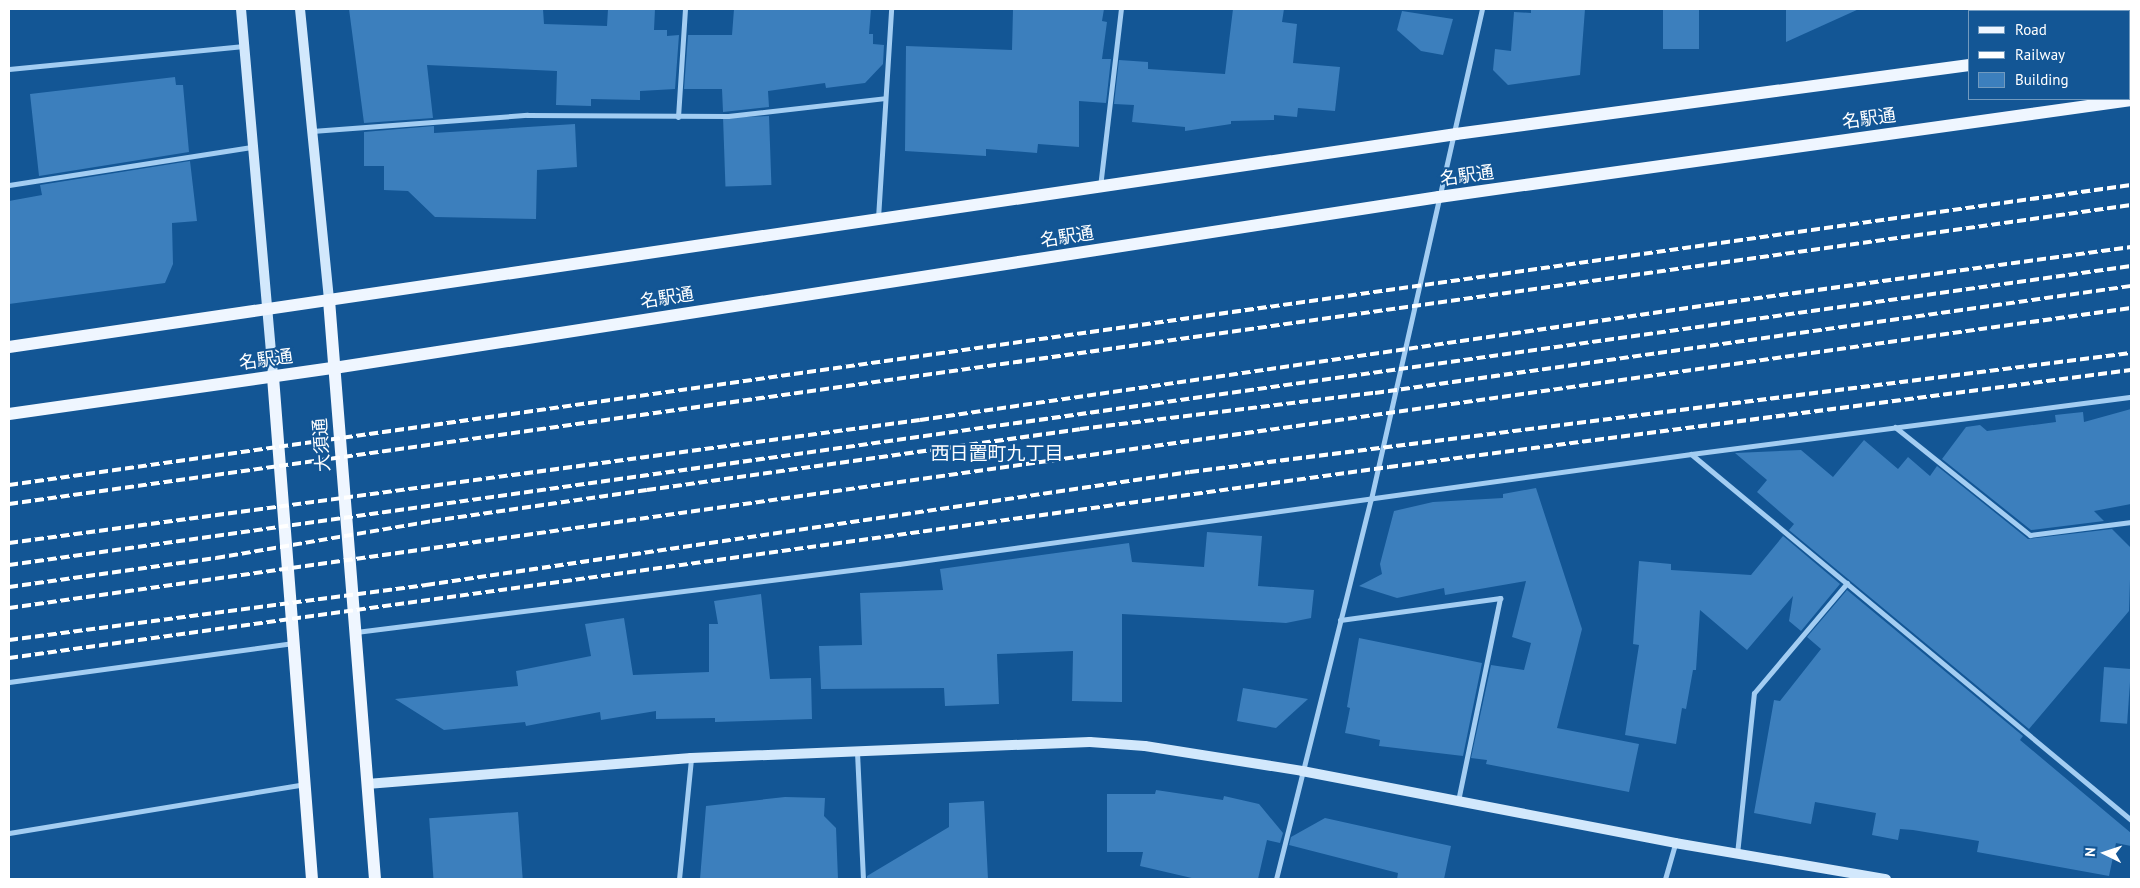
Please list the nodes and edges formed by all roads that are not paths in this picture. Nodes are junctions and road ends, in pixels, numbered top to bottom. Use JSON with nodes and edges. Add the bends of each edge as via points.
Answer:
{"nodes":[{"id":1,"x":241,"y":9,"type":"edge"},
{"id":2,"x":300,"y":9,"type":"edge"},
{"id":3,"x":685,"y":9,"type":"edge"},
{"id":4,"x":891,"y":9,"type":"edge"},
{"id":5,"x":1121,"y":9,"type":"edge"},
{"id":6,"x":1482,"y":9,"type":"edge"},
{"id":7,"x":244,"y":46,"type":"junction"},
{"id":8,"x":1968,"y":65,"type":"edge"},
{"id":9,"x":9,"y":68,"type":"edge"},
{"id":10,"x":885,"y":98,"type":"junction"},
{"id":11,"x":2131,"y":100,"type":"edge"},
{"id":12,"x":678,"y":117,"type":"junction"},
{"id":13,"x":312,"y":132,"type":"junction"},
{"id":14,"x":1456,"y":134,"type":"junction"},
{"id":15,"x":252,"y":147,"type":"junction"},
{"id":16,"x":9,"y":184,"type":"edge"},
{"id":17,"x":1100,"y":187,"type":"junction"},
{"id":18,"x":1439,"y":197,"type":"junction"},
{"id":19,"x":878,"y":220,"type":"junction"},
{"id":20,"x":329,"y":300,"type":"junction"},
{"id":21,"x":269,"y":308,"type":"junction"},
{"id":22,"x":9,"y":347,"type":"edge"},
{"id":23,"x":334,"y":368,"type":"junction"},
{"id":24,"x":273,"y":377,"type":"junction"},
{"id":25,"x":2131,"y":397,"type":"edge"},
{"id":26,"x":9,"y":414,"type":"edge"},
{"id":27,"x":1895,"y":427,"type":"junction"},
{"id":28,"x":1690,"y":454,"type":"junction"},
{"id":29,"x":1371,"y":499,"type":"junction"},
{"id":30,"x":2131,"y":522,"type":"edge"},
{"id":31,"x":1847,"y":583,"type":"junction"},
{"id":32,"x":1340,"y":620,"type":"junction"},
{"id":33,"x":353,"y":632,"type":"junction"},
{"id":34,"x":294,"y":643,"type":"junction"},
{"id":35,"x":9,"y":682,"type":"edge"},
{"id":36,"x":857,"y":752,"type":"junction"},
{"id":37,"x":691,"y":758,"type":"junction"},
{"id":38,"x":1302,"y":771,"type":"junction"},
{"id":39,"x":304,"y":784,"type":"junction"},
{"id":40,"x":367,"y":784,"type":"junction"},
{"id":41,"x":1458,"y":801,"type":"junction"},
{"id":42,"x":2131,"y":820,"type":"edge"},
{"id":43,"x":9,"y":833,"type":"edge"},
{"id":44,"x":1675,"y":843,"type":"junction"},
{"id":45,"x":1738,"y":854,"type":"junction"},
{"id":46,"x":312,"y":879,"type":"edge"},
{"id":47,"x":375,"y":879,"type":"edge"},
{"id":48,"x":679,"y":879,"type":"edge"},
{"id":49,"x":863,"y":879,"type":"edge"},
{"id":50,"x":1276,"y":879,"type":"edge"},
{"id":51,"x":1665,"y":879,"type":"edge"},
{"id":52,"x":1886,"y":879,"type":"edge"}],
"edges":[{"from":1,"to":7,"type":"street"},
{"from":2,"to":13,"type":"street","name":"大須通"},
{"from":3,"to":12,"type":"street"},
{"from":4,"to":10,"type":"street"},
{"from":5,"to":17,"type":"street"},
{"from":6,"to":14,"type":"street"},
{"from":7,"to":9,"type":"street"},
{"from":7,"to":15,"type":"street"},
{"from":8,"to":14,"type":"main road"},
{"from":10,"to":12,"type":"street","via":[[728,116]]},
{"from":10,"to":19,"type":"street"},
{"from":11,"to":18,"type":"main road","name":"名駅通"},
{"from":12,"to":13,"type":"street","via":[[527,115]]},
{"from":13,"to":20,"type":"street","name":"大須通"},
{"from":14,"to":17,"type":"main road"},
{"from":14,"to":18,"type":"street"},
{"from":15,"to":16,"type":"street"},
{"from":15,"to":21,"type":"street"},
{"from":17,"to":19,"type":"main road"},
{"from":18,"to":23,"type":"main road","name":"名駅通"},
{"from":18,"to":29,"type":"street"},
{"from":19,"to":20,"type":"main road"},
{"from":20,"to":21,"type":"main road"},
{"from":20,"to":23,"type":"main road","name":"大須通"},
{"from":21,"to":22,"type":"main road"},
{"from":21,"to":24,"type":"street"},
{"from":23,"to":24,"type":"main road","name":"名駅通"},
{"from":23,"to":33,"type":"main road","name":"大須通"},
{"from":24,"to":26,"type":"main road","name":"名駅通"},
{"from":24,"to":34,"type":"main road"},
{"from":25,"to":27,"type":"street"},
{"from":27,"to":28,"type":"street"},
{"from":27,"to":30,"type":"street","via":[[2030,535]]},
{"from":28,"to":29,"type":"street"},
{"from":28,"to":31,"type":"street"},
{"from":29,"to":32,"type":"street"},
{"from":29,"to":33,"type":"street","via":[[909,563]]},
{"from":31,"to":42,"type":"street"},
{"from":31,"to":45,"type":"street","via":[[1754,693]]},
{"from":32,"to":38,"type":"street"},
{"from":32,"to":41,"type":"street","via":[[1500,598]]},
{"from":33,"to":40,"type":"main road","name":"大須通"},
{"from":34,"to":35,"type":"street"},
{"from":34,"to":39,"type":"main road"},
{"from":36,"to":37,"type":"street"},
{"from":36,"to":38,"type":"street","via":[[1090,742],[1145,746]]},
{"from":36,"to":49,"type":"street"},
{"from":37,"to":40,"type":"street"},
{"from":37,"to":48,"type":"street"},
{"from":38,"to":41,"type":"street"},
{"from":38,"to":50,"type":"street"},
{"from":39,"to":43,"type":"street"},
{"from":39,"to":46,"type":"main road"},
{"from":40,"to":47,"type":"main road","name":"大須通"},
{"from":41,"to":44,"type":"street"},
{"from":44,"to":45,"type":"street"},
{"from":44,"to":51,"type":"street"},
{"from":45,"to":52,"type":"street"}]}
